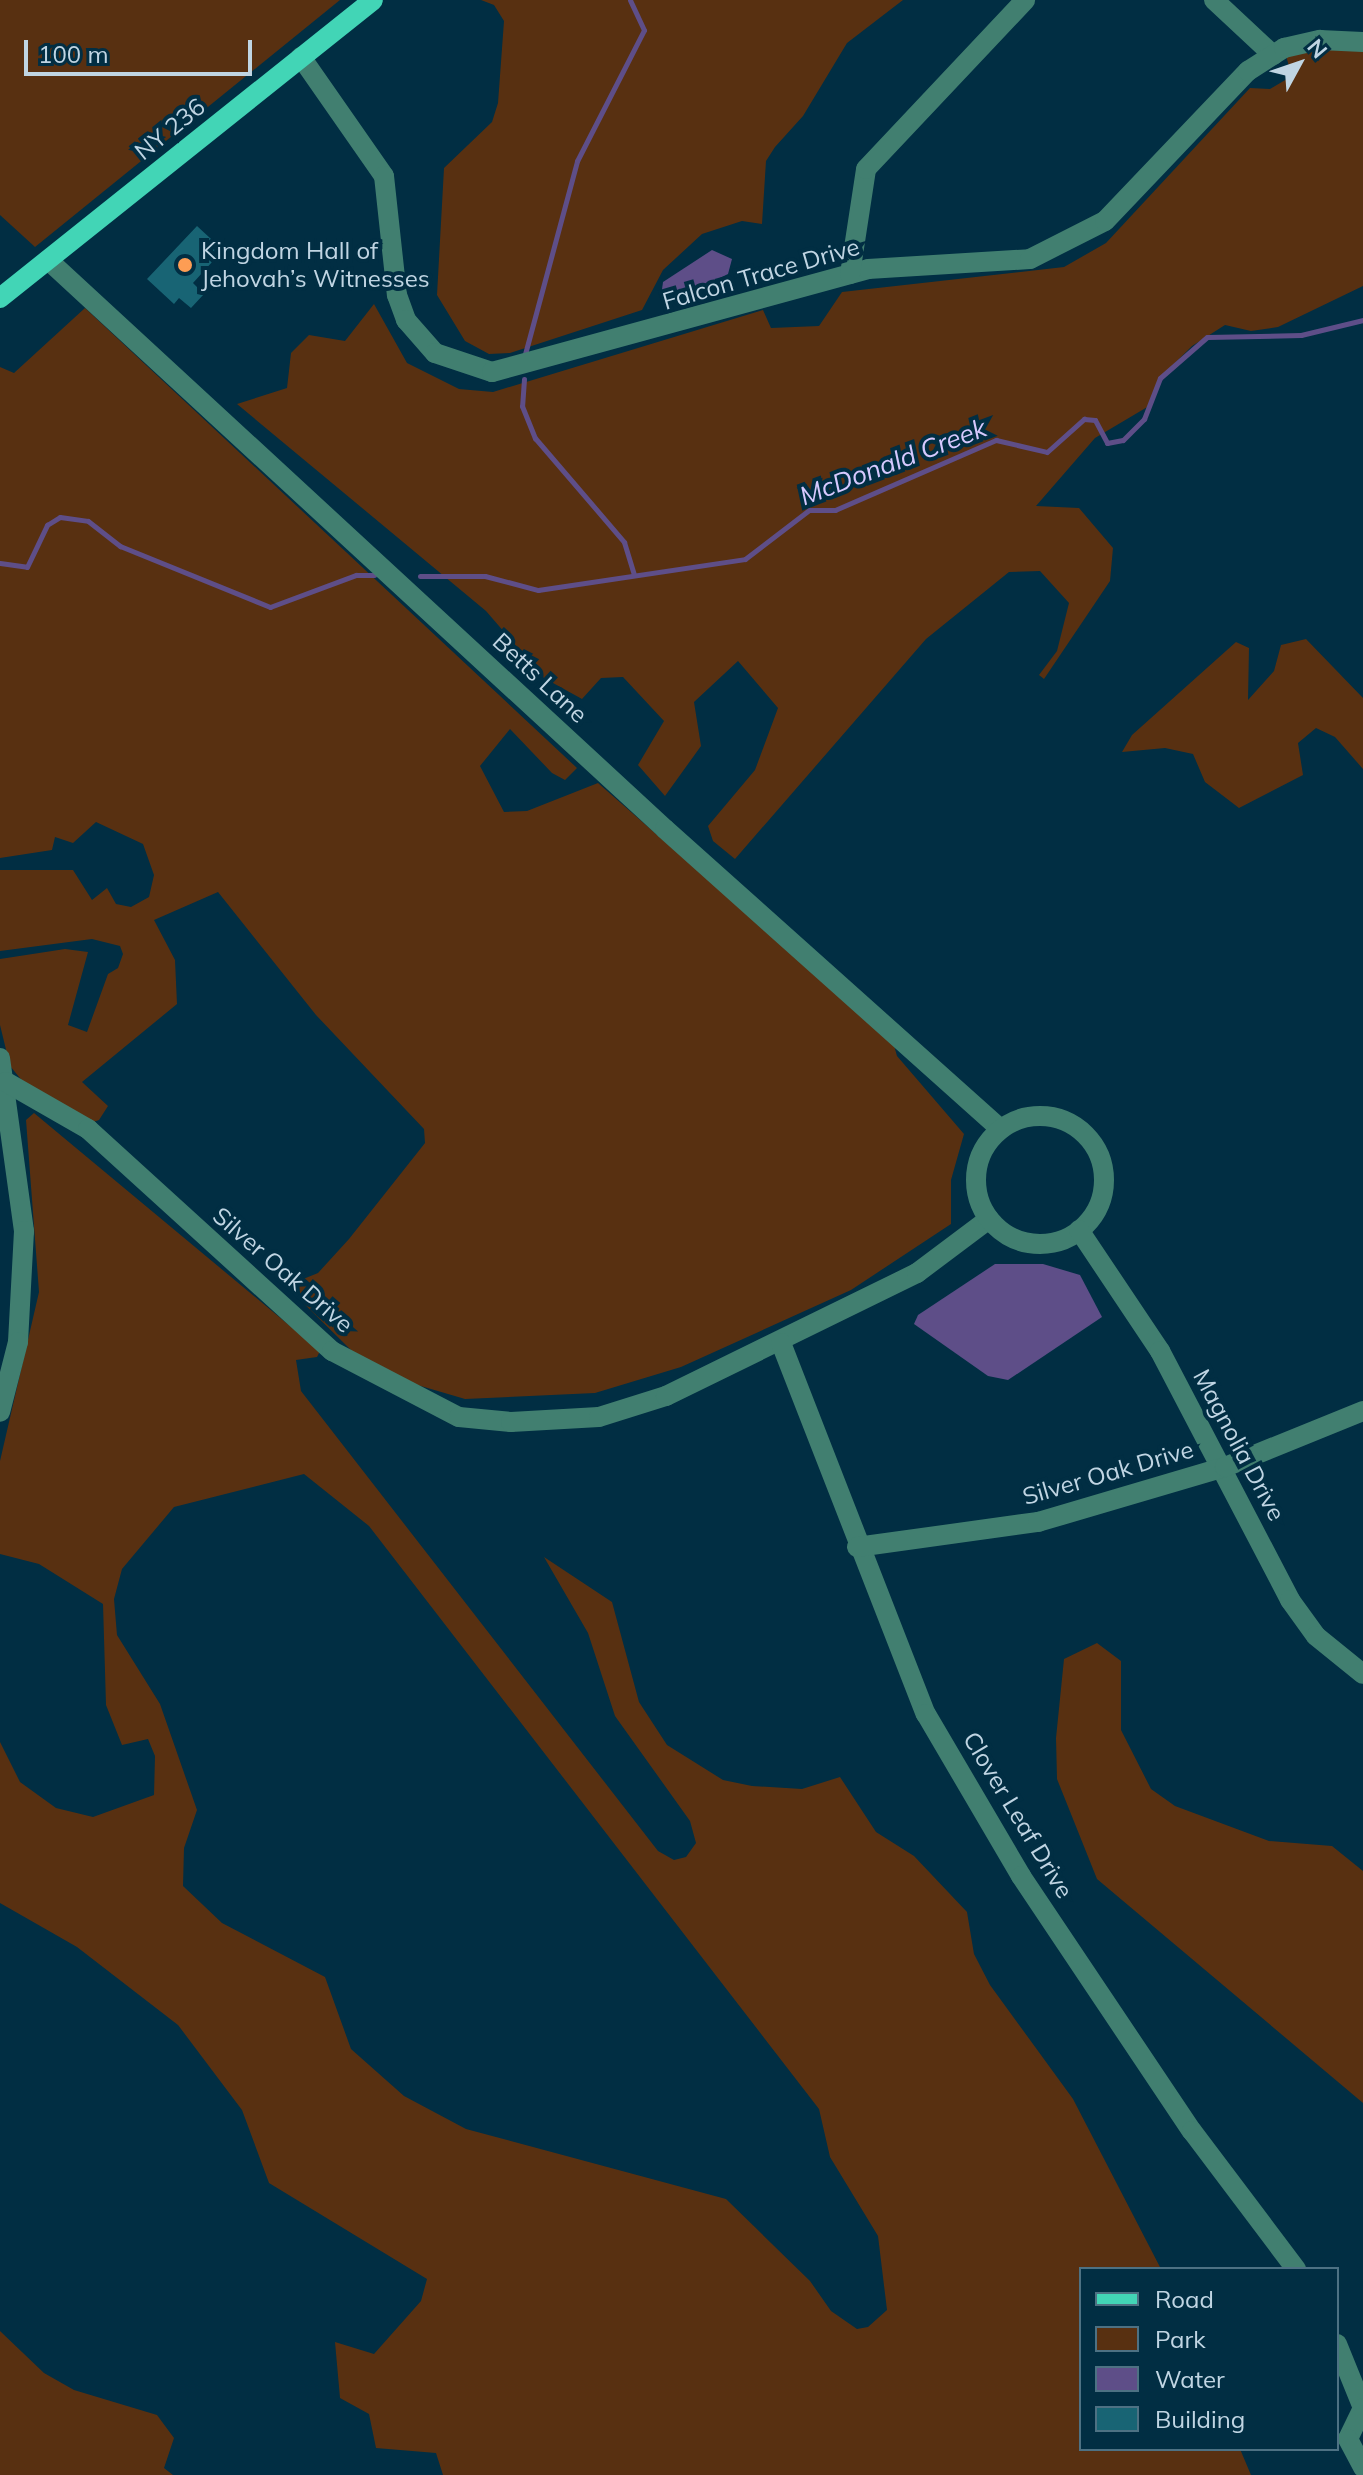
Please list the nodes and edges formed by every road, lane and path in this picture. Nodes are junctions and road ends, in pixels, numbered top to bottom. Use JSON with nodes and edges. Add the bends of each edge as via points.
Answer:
{"nodes":[{"id":1,"x":373,"y":0,"type":"edge"},
{"id":2,"x":1025,"y":0,"type":"edge"},
{"id":3,"x":1214,"y":0,"type":"edge"},
{"id":4,"x":1363,"y":42,"type":"edge"},
{"id":5,"x":1273,"y":55,"type":"junction"},
{"id":6,"x":301,"y":57,"type":"junction"},
{"id":7,"x":48,"y":260,"type":"junction"},
{"id":8,"x":850,"y":274,"type":"junction"},
{"id":9,"x":0,"y":298,"type":"edge"},
{"id":10,"x":0,"y":1058,"type":"edge"},
{"id":11,"x":6,"y":1082,"type":"junction"},
{"id":12,"x":1001,"y":1129,"type":"junction"},
{"id":13,"x":989,"y":1219,"type":"junction"},
{"id":14,"x":1079,"y":1230,"type":"junction"},
{"id":15,"x":781,"y":1343,"type":"junction"},
{"id":16,"x":1363,"y":1411,"type":"edge"},
{"id":17,"x":0,"y":1412,"type":"edge"},
{"id":18,"x":1225,"y":1467,"type":"junction"},
{"id":19,"x":857,"y":1547,"type":"junction"},
{"id":20,"x":1363,"y":1674,"type":"edge"},
{"id":21,"x":1294,"y":2267,"type":"edge"},
{"id":22,"x":1339,"y":2349,"type":"edge"},
{"id":23,"x":1363,"y":2408,"type":"edge"},
{"id":24,"x":1363,"y":2467,"type":"edge"}],
"edges":[{"from":1,"to":6,"type":"main road","name":"NY 236","number":"NY 236"},
{"from":2,"to":8,"type":"street","via":[[866,169]]},
{"from":3,"to":5,"type":"street"},
{"from":4,"to":5,"type":"street","name":"Falcon Trace Drive","via":[[1320,40]]},
{"from":5,"to":8,"type":"street","name":"Falcon Trace Drive","via":[[1248,71],[1135,195],[1063,245],[1030,259],[909,263]]},
{"from":6,"to":7,"type":"main road","name":"NY 236","number":"NY 236"},
{"from":6,"to":8,"type":"street","name":"Falcon Trace Drive","via":[[384,176],[397,295],[406,320],[435,353],[460,365],[492,372],[535,365]]},
{"from":7,"to":9,"type":"main road","name":"NY 236","number":"NY 236"},
{"from":7,"to":12,"type":"street","name":"Betts Lane","via":[[665,829]]},
{"from":10,"to":11,"type":"street"},
{"from":11,"to":15,"type":"street","name":"Silver Oak Drive","via":[[88,1129],[332,1351],[459,1417],[511,1422],[599,1417],[666,1396]]},
{"from":11,"to":17,"type":"street","via":[[20,1178],[23,1288],[18,1342]]},
{"from":12,"to":13,"type":"street","via":[[978,1163],[978,1192]]},
{"from":12,"to":14,"type":"street","via":[[1034,1116],[1054,1117],[1087,1137],[1103,1170],[1103,1189]]},
{"from":13,"to":14,"type":"street","via":[[1019,1240],[1038,1244]]},
{"from":13,"to":15,"type":"street","name":"Silver Oak Drive","via":[[917,1273]]},
{"from":14,"to":18,"type":"street","name":"Magnolia Drive","via":[[1160,1351]]},
{"from":15,"to":19,"type":"street","name":"Clover Leaf Drive"},
{"from":16,"to":18,"type":"street","name":"Silver Oak Drive"},
{"from":18,"to":19,"type":"street","name":"Silver Oak Drive","via":[[998,1530]]},
{"from":18,"to":20,"type":"street","name":"Magnolia Drive","via":[[1290,1600],[1316,1636]]},
{"from":19,"to":21,"type":"street","name":"Clover Leaf Drive","via":[[926,1714],[1021,1876],[1195,2136]]},
{"from":22,"to":23,"type":"street"},
{"from":23,"to":24,"type":"street","via":[[1348,2439]]}]}
